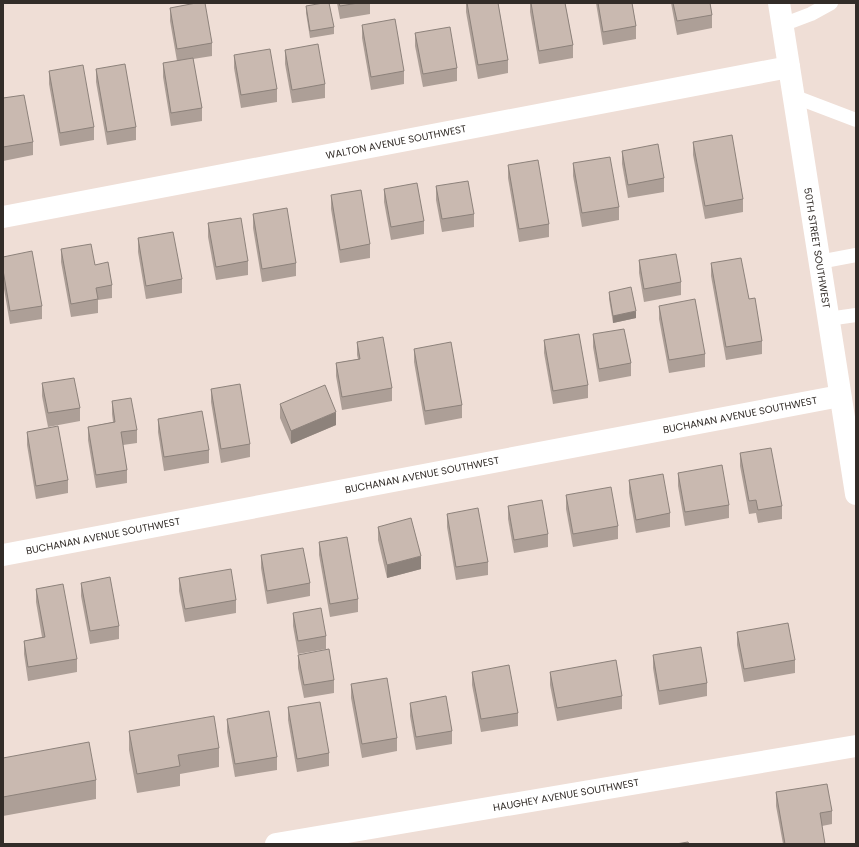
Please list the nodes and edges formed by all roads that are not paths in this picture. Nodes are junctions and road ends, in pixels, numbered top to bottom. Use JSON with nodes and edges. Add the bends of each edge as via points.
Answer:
{"nodes":[{"id":1,"x":779,"y":3,"type":"edge"},
{"id":2,"x":831,"y":3,"type":"edge"},
{"id":3,"x":782,"y":25,"type":"junction"},
{"id":4,"x":789,"y":67,"type":"junction"},
{"id":5,"x":793,"y":96,"type":"junction"},
{"id":6,"x":856,"y":120,"type":"edge"},
{"id":7,"x":3,"y":217,"type":"edge"},
{"id":8,"x":856,"y":256,"type":"edge"},
{"id":9,"x":820,"y":262,"type":"junction"},
{"id":10,"x":856,"y":315,"type":"edge"},
{"id":11,"x":828,"y":320,"type":"junction"},
{"id":12,"x":840,"y":396,"type":"junction"},
{"id":13,"x":856,"y":494,"type":"edge"},
{"id":14,"x":3,"y":555,"type":"edge"},
{"id":15,"x":856,"y":746,"type":"edge"},
{"id":16,"x":276,"y":844,"type":"edge"}],
"edges":[{"from":1,"to":3,"type":"street","name":"50TH STREET SOUTHWEST"},
{"from":2,"to":3,"type":"lane","via":[[812,14]]},
{"from":3,"to":4,"type":"street","name":"50TH STREET SOUTHWEST"},
{"from":4,"to":5,"type":"street","name":"50TH STREET SOUTHWEST"},
{"from":4,"to":7,"type":"street","name":"WALTON AVENUE SOUTHWEST"},
{"from":5,"to":6,"type":"lane"},
{"from":5,"to":9,"type":"street","name":"50TH STREET SOUTHWEST"},
{"from":8,"to":9,"type":"lane"},
{"from":9,"to":11,"type":"street","name":"50TH STREET SOUTHWEST"},
{"from":10,"to":11,"type":"lane"},
{"from":11,"to":12,"type":"street","name":"50TH STREET SOUTHWEST"},
{"from":12,"to":13,"type":"street","name":"50TH STREET SOUTHWEST"},
{"from":12,"to":14,"type":"street","name":"BUCHANAN AVENUE SOUTHWEST"},
{"from":15,"to":16,"type":"street","name":"HAUGHEY AVENUE SOUTHWEST"}]}
